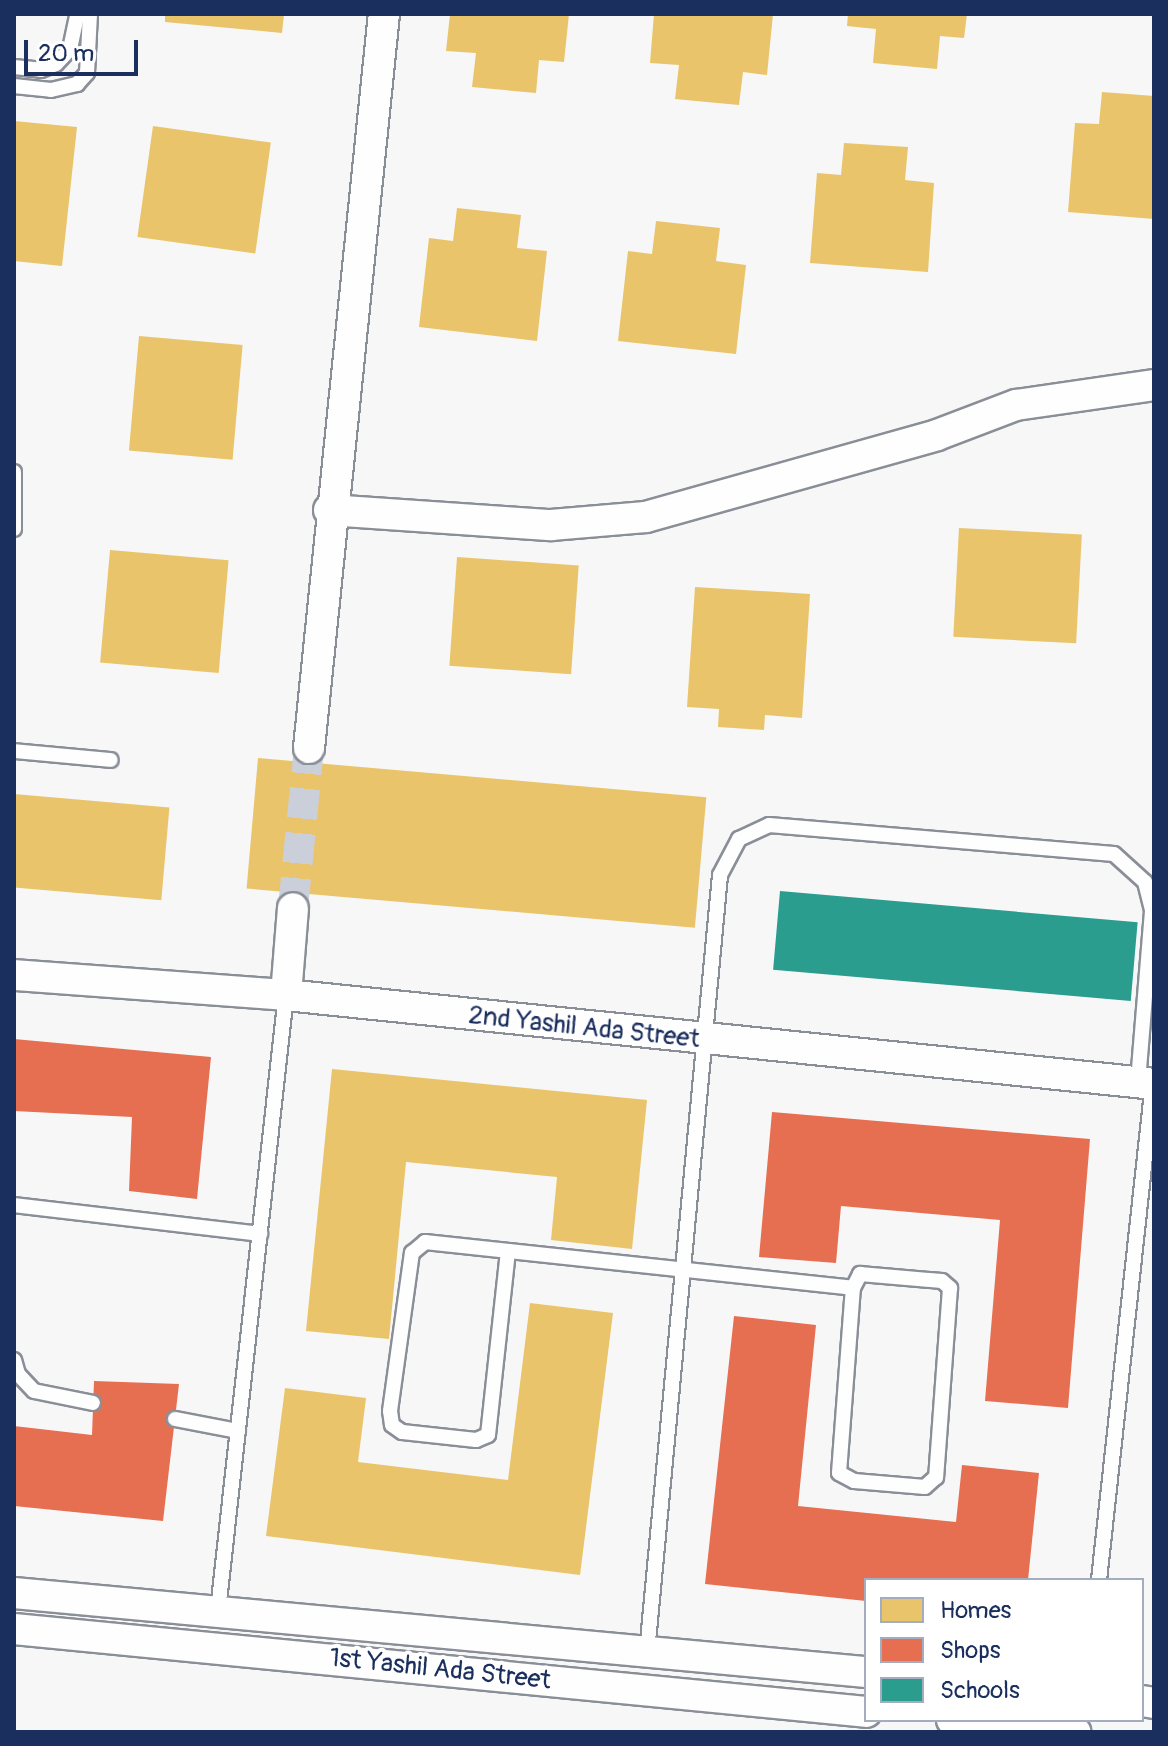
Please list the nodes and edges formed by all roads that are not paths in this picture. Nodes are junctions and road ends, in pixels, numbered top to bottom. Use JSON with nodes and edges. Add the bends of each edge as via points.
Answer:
{"nodes":[{"id":1,"x":90,"y":14,"type":"edge"},
{"id":2,"x":384,"y":14,"type":"edge"},
{"id":3,"x":77,"y":15,"type":"edge"},
{"id":4,"x":14,"y":67,"type":"edge"},
{"id":5,"x":14,"y":86,"type":"edge"},
{"id":6,"x":1154,"y":385,"type":"edge"},
{"id":7,"x":14,"y":472,"type":"edge"},
{"id":8,"x":329,"y":510,"type":"junction"},
{"id":9,"x":14,"y":529,"type":"edge"},
{"id":10,"x":309,"y":748,"type":"tunnel mouth"},
{"id":11,"x":14,"y":751,"type":"edge"},
{"id":12,"x":111,"y":760,"type":"dead end"},
{"id":13,"x":293,"y":908,"type":"tunnel mouth"},
{"id":14,"x":14,"y":975,"type":"edge"},
{"id":15,"x":286,"y":995,"type":"junction"},
{"id":16,"x":705,"y":1041,"type":"junction"},
{"id":17,"x":1148,"y":1084,"type":"edge"},
{"id":18,"x":14,"y":1205,"type":"edge"},
{"id":19,"x":260,"y":1234,"type":"junction"},
{"id":20,"x":508,"y":1251,"type":"junction"},
{"id":21,"x":684,"y":1272,"type":"junction"},
{"id":22,"x":853,"y":1288,"type":"junction"},
{"id":23,"x":14,"y":1360,"type":"edge"},
{"id":24,"x":93,"y":1403,"type":"dead end"},
{"id":25,"x":175,"y":1419,"type":"dead end"},
{"id":26,"x":238,"y":1431,"type":"junction"},
{"id":27,"x":1099,"y":1578,"type":"edge"},
{"id":28,"x":14,"y":1593,"type":"edge"},
{"id":29,"x":218,"y":1610,"type":"junction"},
{"id":30,"x":14,"y":1629,"type":"edge"},
{"id":31,"x":647,"y":1652,"type":"junction"},
{"id":32,"x":864,"y":1672,"type":"edge"},
{"id":33,"x":864,"y":1712,"type":"edge"},
{"id":34,"x":972,"y":1722,"type":"edge"},
{"id":35,"x":1074,"y":1732,"type":"edge"}],
"edges":[{"from":1,"to":5,"type":"lane","via":[[87,73],[77,84],[51,90]]},
{"from":2,"to":8,"type":"street"},
{"from":3,"to":4,"type":"lane","via":[[70,49],[56,64],[41,70]]},
{"from":6,"to":8,"type":"street","via":[[1016,405],[937,435],[646,517],[551,525]]},
{"from":7,"to":9,"type":"lane"},
{"from":8,"to":10,"type":"street"},
{"from":11,"to":12,"type":"lane"},
{"from":13,"to":15,"type":"street"},
{"from":14,"to":15,"type":"street","name":"2nd Yashil Ada Street"},
{"from":15,"to":16,"type":"street","name":"2nd Yashil Ada Street"},
{"from":15,"to":19,"type":"lane"},
{"from":16,"to":17,"type":"street","name":"2nd Yashil Ada Street"},
{"from":16,"to":17,"type":"lane","via":[[720,875],[739,839],[769,825],[1114,854],[1145,882],[1152,911]]},
{"from":16,"to":21,"type":"lane"},
{"from":17,"to":27,"type":"lane"},
{"from":18,"to":19,"type":"lane"},
{"from":19,"to":26,"type":"lane"},
{"from":20,"to":20,"type":"lane","via":[[425,1242],[412,1253],[390,1411],[392,1425],[402,1432],[476,1440],[488,1435]]},
{"from":20,"to":21,"type":"lane"},
{"from":21,"to":22,"type":"lane"},
{"from":21,"to":31,"type":"lane"},
{"from":22,"to":22,"type":"lane","via":[[860,1274],[942,1281],[950,1288],[936,1477],[925,1487],[854,1481],[839,1473]]},
{"from":23,"to":24,"type":"lane","via":[[18,1374],[34,1391]]},
{"from":25,"to":26,"type":"lane"},
{"from":26,"to":29,"type":"lane"},
{"from":28,"to":29,"type":"street","name":"1st Yashil Ada Street"},
{"from":29,"to":31,"type":"street","name":"1st Yashil Ada Street"},
{"from":30,"to":33,"type":"street","name":"1st Yashil Ada Street"},
{"from":31,"to":32,"type":"street","name":"1st Yashil Ada Street"},
{"from":34,"to":35,"type":"street"}]}
